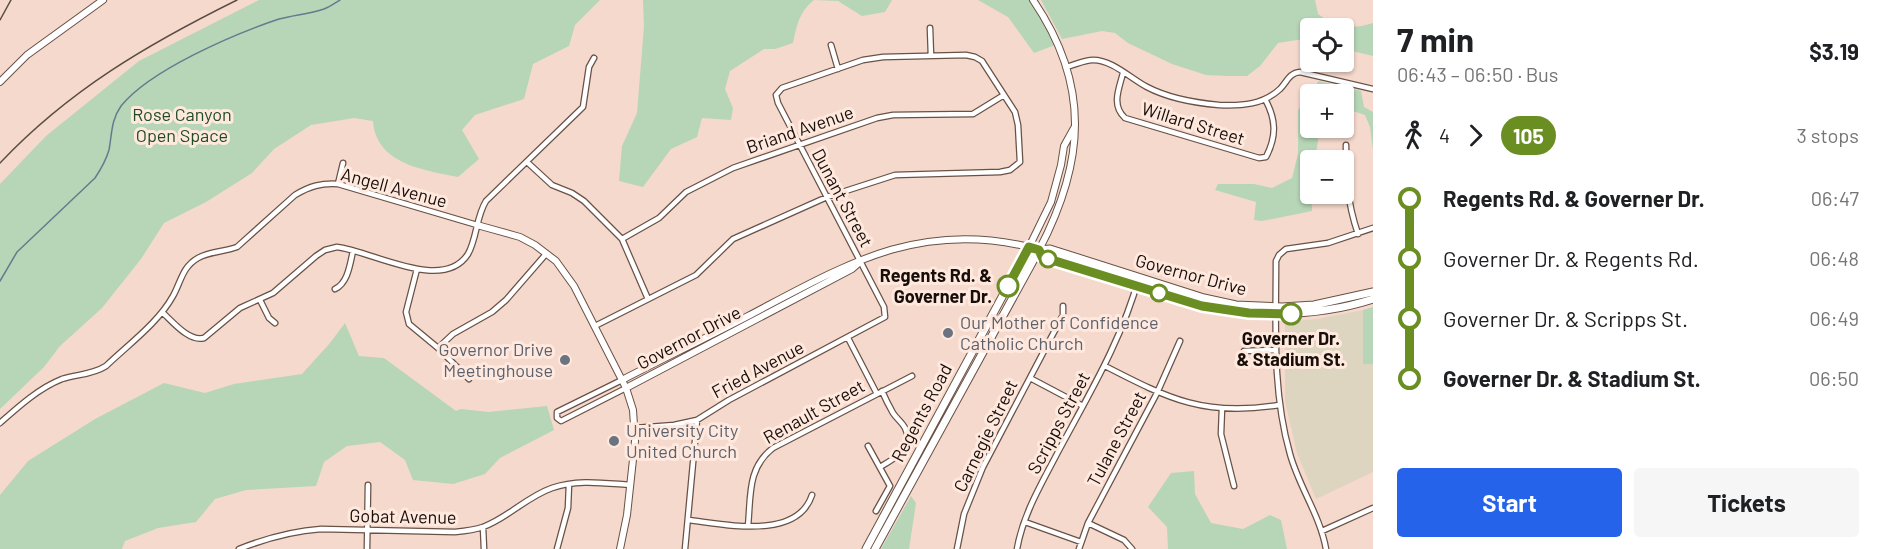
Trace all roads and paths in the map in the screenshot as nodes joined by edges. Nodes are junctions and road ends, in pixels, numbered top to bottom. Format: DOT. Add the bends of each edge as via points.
graph roads {
  1 [pos="103,0"];
  2 [pos="1033,0"];
  3 [pos="930,28"];
  4 [pos="831,45"];
  5 [pos="931,56"];
  6 [pos="594,58"];
  7 [pos="1066,67"];
  8 [pos="838,69"];
  9 [pos="1123,73"];
  10 [pos="0,82"];
  11 [pos="1373,89"];
  12 [pos="1004,95"];
  13 [pos="1265,99"];
  14 [pos="1074,128"];
  15 [pos="799,145"];
  16 [pos="1346,145"];
  17 [pos="528,162"];
  18 [pos="343,163"];
  19 [pos="338,184"];
  20 [pos="827,197"];
  21 [pos="477,225"];
  22 [pos="1373,228"];
  23 [pos="1358,234"];
  24 [pos="622,239"];
  25 [pos="1029,247"];
  26 [pos="1039,250"];
  27 [pos="353,251"];
  28 [pos="546,254"];
  29 [pos="860,261"];
  30 [pos="417,269"];
  31 [pos="1139,278"];
  32 [pos="1137,286"];
  33 [pos="335,289"];
  34 [pos="1373,292"];
  35 [pos="648,299"];
  36 [pos="1373,299"];
  37 [pos="260,300"];
  38 [pos="1063,306"];
  39 [pos="1276,311"];
  40 [pos="162,312"];
  41 [pos="886,313"];
  42 [pos="275,323"];
  43 [pos="595,327"];
  44 [pos="848,338"];
  45 [pos="1180,341"];
  46 [pos="438,348"];
  47 [pos="1276,350"];
  48 [pos="1244,351"];
  49 [pos="1105,366"];
  50 [pos="912,376"];
  51 [pos="1030,378"];
  52 [pos="469,379"];
  53 [pos="622,380"];
  54 [pos="626,388"];
  55 [pos="879,392"];
  56 [pos="1157,393"];
  57 [pos="1279,405"];
  58 [pos="1083,406"];
  59 [pos="1222,408"];
  60 [pos="697,420"];
  61 [pos="0,423"];
  62 [pos="635,428"];
  63 [pos="868,446"];
  64 [pos="880,467"];
  65 [pos="569,484"];
  66 [pos="368,485"];
  67 [pos="630,485"];
  68 [pos="1234,486"];
  69 [pos="812,495"];
  70 [pos="1373,508"];
  71 [pos="876,511"];
  72 [pos="688,520"];
  73 [pos="1024,522"];
  74 [pos="1088,523"];
  75 [pos="748,526"];
  76 [pos="483,527"];
  77 [pos="367,530"];
  78 [pos="1322,531"];
  79 [pos="1081,542"];
  80 [pos="239,549"];
  81 [pos="366,549"];
  82 [pos="484,549"];
  83 [pos="557,549"];
  84 [pos="620,549"];
  85 [pos="685,549"];
  86 [pos="866,549"];
  87 [pos="874,549"];
  88 [pos="957,549"];
  89 [pos="1017,549"];
  90 [pos="1078,549"];
  91 [pos="1132,549"];
  92 [pos="1326,549"];
  1 -- 10 [label="street" via="27,55"];
  2 -- 7 [label="street, Regents Road" via="1051,29"];
  3 -- 5 [label="street"];
  4 -- 8 [label="street"];
  5 -- 8 [label="street" via="883,57"];
  5 -- 12 [label="street" via="975,57 982,61"];
  6 -- 17 [label="street" via="589,67 584,107"];
  7 -- 9 [label="street" via="1094,60"];
  7 -- 14 [label="street, Regents Road"];
  8 -- 15 [label="street, Dunant Street" via="782,88 776,95"];
  9 -- 13 [label="street" via="1148,88 1198,102 1241,106"];
  9 -- 13 [label="street, Willard Street" via="1116,103 1125,118 1259,159 1266,157 1275,125"];
  11 -- 13 [label="street" via="1295,72"];
  12 -- 15 [label="street, Briand Avenue" via="973,114 877,118"];
  12 -- 20 [label="street" via="1018,125 1021,157 1017,166 1000,172 895,175"];
  14 -- 25 [label="street, Regents Road" via="1064,146 1051,202"];
  14 -- 26 [label="street, Regents Road" via="1075,145 1066,191"];
  15 -- 20 [label="street, Dunant Street"];
  15 -- 24 [label="street, Briand Avenue" via="699,184 659,218"];
  16 -- 23 [label="street" via="1346,182"];
  17 -- 21 [label="street" via="486,201"];
  17 -- 24 [label="street" via="552,185 584,201"];
  18 -- 19 [label="street"];
  19 -- 21 [label="street, Angell Avenue"];
  19 -- 40 [label="street, Angell Avenue" via="306,188 237,247 211,252 187,266"];
  20 -- 29 [label="street, Dunant Street"];
  20 -- 35 [label="street" via="733,239 696,274"];
  21 -- 28 [label="street" via="520,237"];
  21 -- 30 [label="street" via="469,252 457,265 430,272"];
  22 -- 23 [label="street"];
  23 -- 39 [label="street" via="1282,251 1276,261"];
  24 -- 35 [label="street"];
  25 -- 26 [label="main road, Governor Drive"];
  25 -- 29 [label="street, Governor Drive" via="974,238 938,240 892,249"];
  25 -- 86 [label="main road, Regents Road"];
  26 -- 31 [label="main road, Governor Drive" via="1050,249"];
  26 -- 32 [label="main road, Governor Drive" via="1042,257"];
  26 -- 87 [label="main road, Regents Road"];
  27 -- 30 [label="street"];
  27 -- 33 [label="street" via="345,280"];
  27 -- 37 [label="street" via="336,247 325,250"];
  28 -- 43 [label="street" via="566,273"];
  28 -- 46 [label="street" via="506,300"];
  29 -- 41 [label="street, Dunant Street"];
  29 -- 53 [label="street, Governor Drive" via="848,263"];
  29 -- 54 [label="street, Governor Drive" via="852,269"];
  30 -- 46 [label="street" via="406,319"];
  31 -- 32 [label="street, Scripps Street"];
  31 -- 39 [label="main road, Governor Drive" via="1222,302"];
  32 -- 39 [label="main road, Governor Drive" via="1202,306 1249,313"];
  32 -- 49 [label="street, Scripps Street"];
  34 -- 39 [label="main road, Governor Drive"];
  35 -- 43 [label="street"];
  36 -- 39 [label="main road, Governor Drive" via="1323,311"];
  37 -- 40 [label="street" via="240,308 197,340"];
  37 -- 42 [label="street"];
  38 -- 51 [label="street, Carnegie Street" via="1063,315"];
  39 -- 47 [label="street"];
  40 -- 61 [label="street, Angell Avenue" via="98,372 53,383"];
  41 -- 44 [label="street, Fried Avenue" via="882,321"];
  43 -- 53 [label="street"];
  44 -- 55 [label="street"];
  44 -- 60 [label="street, Fried Avenue"];
  45 -- 56 [label="street, Tulane Street"];
  46 -- 52 [label="street"];
  47 -- 48 [label="street"];
  47 -- 57 [label="street"];
  49 -- 56 [label="street"];
  49 -- 58 [label="street, Scripps Street"];
  50 -- 55 [label="street, Renault Street"];
  51 -- 58 [label="street"];
  51 -- 88 [label="street, Carnegie Street" via="972,492"];
  53 -- 54 [label="street"];
  53 -- 54 [label="street, Governor Drive" via="557,412 557,418 561,421"];
  54 -- 62 [label="street"];
  55 -- 64 [label="street" via="908,435 904,451"];
  55 -- 75 [label="street, Renault Street" via="763,456 753,475"];
  56 -- 59 [label="street"];
  56 -- 74 [label="street, Tulane Street"];
  57 -- 59 [label="street"];
  57 -- 78 [label="street" via="1290,455"];
  58 -- 73 [label="street, Scripps Street"];
  59 -- 68 [label="street" via="1221,434"];
  60 -- 62 [label="street, Fried Avenue"];
  60 -- 72 [label="street"];
  62 -- 67 [label="street"];
  63 -- 64 [label="street"];
  64 -- 71 [label="street" via="890,486"];
  65 -- 67 [label="street, Gobat Avenue"];
  65 -- 76 [label="street, Gobat Avenue" via="535,495"];
  65 -- 83 [label="street"];
  66 -- 77 [label="street"];
  67 -- 84 [label="street"];
  69 -- 75 [label="street" via="809,504 789,520"];
  70 -- 78 [label="street"];
  72 -- 75 [label="street"];
  72 -- 85 [label="street"];
  73 -- 79 [label="street"];
  73 -- 89 [label="street, Scripps Street"];
  74 -- 79 [label="street, Tulane Street"];
  74 -- 91 [label="street" via="1124,540"];
  76 -- 77 [label="street, Gobat Avenue" via="455,532"];
  76 -- 82 [label="street"];
  77 -- 80 [label="street, Gobat Avenue" via="300,531"];
  77 -- 81 [label="street"];
  78 -- 92 [label="street"];
  79 -- 90 [label="street, Tulane Street"];
}
